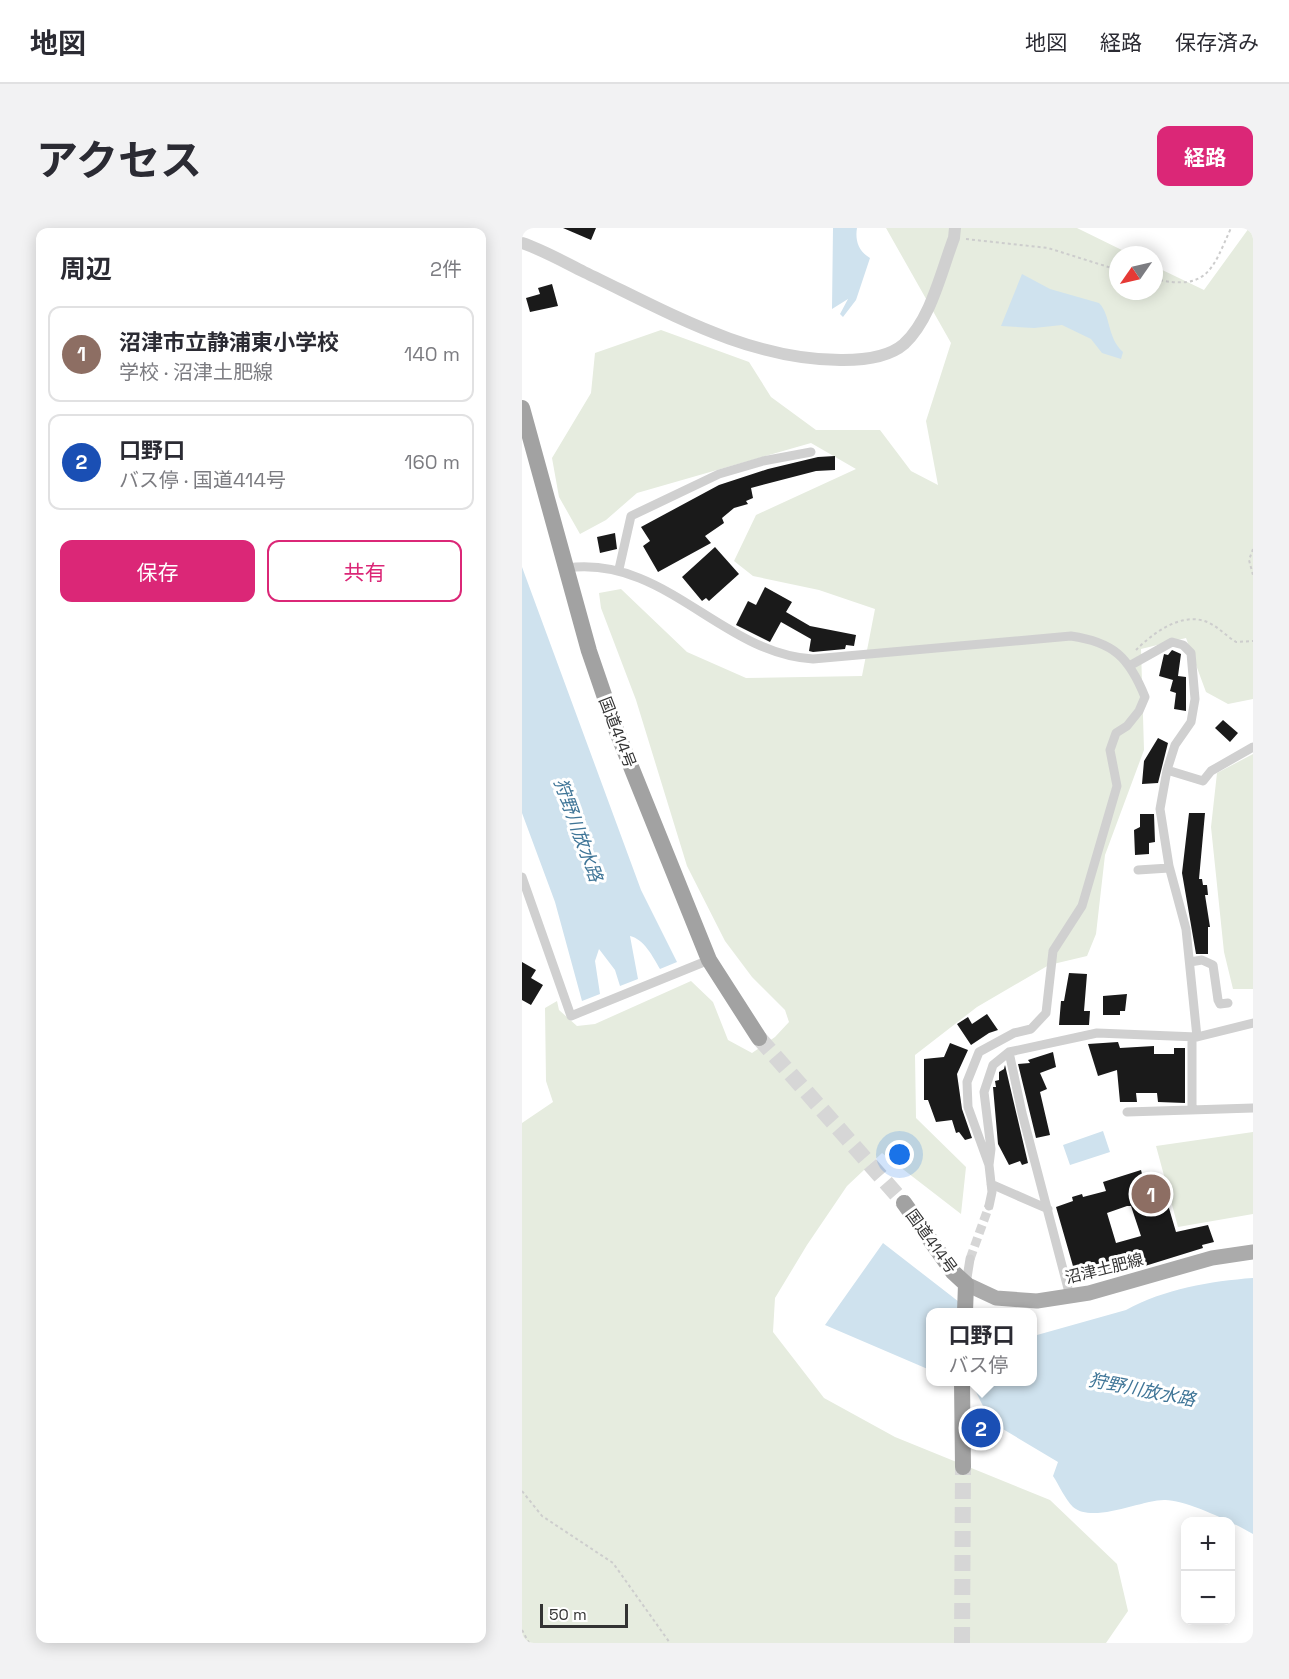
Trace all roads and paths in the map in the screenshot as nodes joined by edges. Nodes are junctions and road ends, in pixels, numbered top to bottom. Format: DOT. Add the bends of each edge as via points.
graph roads {
  1 [pos="1231,228"];
  2 [pos="954,233"];
  3 [pos="522,243"];
  4 [pos="1109,267"];
  5 [pos="1163,280"];
  6 [pos="522,408"];
  7 [pos="811,452"];
  8 [pos="1253,549"];
  9 [pos="567,568"];
  10 [pos="618,569"];
  11 [pos="1253,576"];
  12 [pos="1131,665"];
  13 [pos="1253,747"];
  14 [pos="1167,770"];
  15 [pos="1169,868"];
  16 [pos="1138,870"];
  17 [pos="522,877"];
  18 [pos="709,960"];
  19 [pos="1190,962"];
  20 [pos="1228,1003"];
  21 [pos="1253,1023"];
  22 [pos="1194,1037"];
  23 [pos="759,1038"];
  24 [pos="1009,1052"];
  25 [pos="1253,1108"];
  26 [pos="1192,1110"];
  27 [pos="1127,1112"];
  28 [pos="989,1165"];
  29 [pos="991,1184"];
  30 [pos="904,1203"];
  31 [pos="989,1206"];
  32 [pos="1048,1209"];
  33 [pos="1253,1252"];
  34 [pos="970,1259"];
  35 [pos="1070,1296"];
  36 [pos="965,1299"];
  37 [pos="962,1386"];
  38 [pos="963,1467"];
  39 [pos="522,1491"];
  40 [pos="522,1630"];
  41 [pos="529,1643"];
  42 [pos="670,1643"];
  1 -- 5 [label="path" via="1206,276 1186,282"];
  2 -- 3 [label="street" via="923,318 902,345 870,358 826,360 771,351 716,335"];
  2 -- 4 [label="path" via="1048,248"];
  6 -- 9 [label="highway, 国道414号"];
  7 -- 10 [label="street" via="719,474 631,516"];
  8 -- 11 [label="path" via="1249,560"];
  9 -- 10 [label="street"];
  9 -- 18 [label="highway, 国道414号" via="603,694"];
  10 -- 12 [label="street" via="665,589 762,648 790,658 1071,636 1100,643"];
  12 -- 14 [label="street" via="1172,642 1191,653 1195,699 1191,722 1175,744"];
  12 -- 28 [label="street" via="1145,697 1127,726 1116,733 1110,750 1117,786 1082,906 1053,951 1047,1013 1031,1029 1014,1033 979,1052 967,1082 969,1107"];
  13 -- 14 [label="street" via="1221,764 1203,781"];
  14 -- 15 [label="street" via="1160,809"];
  15 -- 16 [label="street"];
  15 -- 19 [label="street" via="1186,929"];
  17 -- 18 [label="street" via="571,1016"];
  18 -- 23 [label="highway, 国道414号"];
  19 -- 20 [label="street" via="1202,960 1213,965 1218,1000 1220,1004"];
  19 -- 22 [label="street"];
  21 -- 22 [label="street"];
  22 -- 24 [label="street" via="1097,1033"];
  22 -- 26 [label="street"];
  24 -- 28 [label="street" via="993,1065 984,1092 991,1149"];
  24 -- 32 [label="street"];
  25 -- 26 [label="street"];
  26 -- 27 [label="street"];
  28 -- 29 [label="street"];
  29 -- 31 [label="street"];
  29 -- 32 [label="street"];
  30 -- 36 [label="highway, 国道414号" via="953,1272"];
  32 -- 35 [label="street"];
  33 -- 35 [label="main road, 沼津土肥線" via="1212,1258"];
  34 -- 36 [label="street"];
  35 -- 36 [label="main road, 沼津土肥線" via="1037,1301"];
  37 -- 38 [label="highway"];
  39 -- 42 [label="path" via="542,1516 613,1563"];
  40 -- 41 [label="path"];
}
